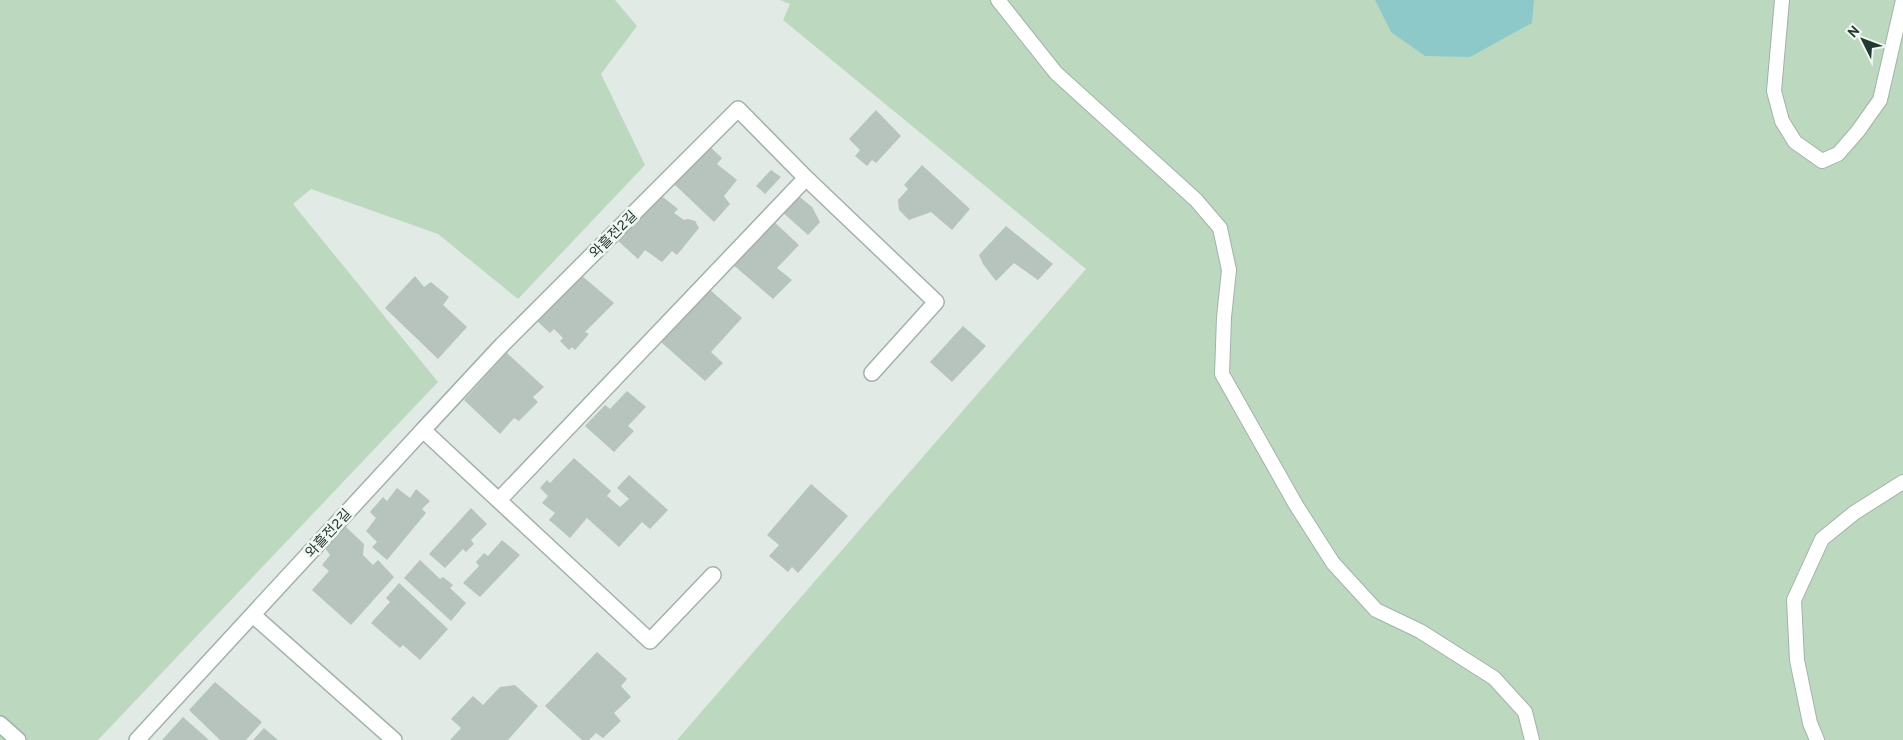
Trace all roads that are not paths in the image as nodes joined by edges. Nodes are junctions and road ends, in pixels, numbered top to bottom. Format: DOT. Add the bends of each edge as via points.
graph roads {
  1 [pos="998,0"];
  2 [pos="1782,0"];
  3 [pos="1903,0"];
  4 [pos="806,178"];
  5 [pos="872,373"];
  6 [pos="423,430"];
  7 [pos="1903,482"];
  8 [pos="499,500"];
  9 [pos="713,574"];
  10 [pos="253,615"];
  11 [pos="0,724"];
  12 [pos="18,740"];
  13 [pos="137,740"];
  14 [pos="394,740"];
  15 [pos="1532,740"];
  16 [pos="1816,740"];
  1 -- 15 [label="lane" via="1056,73 1196,200 1220,228 1229,270 1222,374 1332,563 1376,610 1420,631 1494,678 1525,712"];
  2 -- 3 [label="lane" via="1774,91 1782,121 1795,142 1822,161 1838,154 1880,100"];
  4 -- 5 [label="street, 와흘전2길" via="936,302"];
  4 -- 6 [label="street, 와흘전2길" via="738,109 502,345"];
  4 -- 8 [label="street"];
  6 -- 8 [label="street"];
  6 -- 10 [label="street, 와흘전2길"];
  7 -- 16 [label="lane" via="1822,539 1794,600 1797,660"];
  8 -- 9 [label="street" via="650,641"];
  10 -- 13 [label="street, 와흘전2길"];
  10 -- 14 [label="street"];
  11 -- 12 [label="street"];
}
